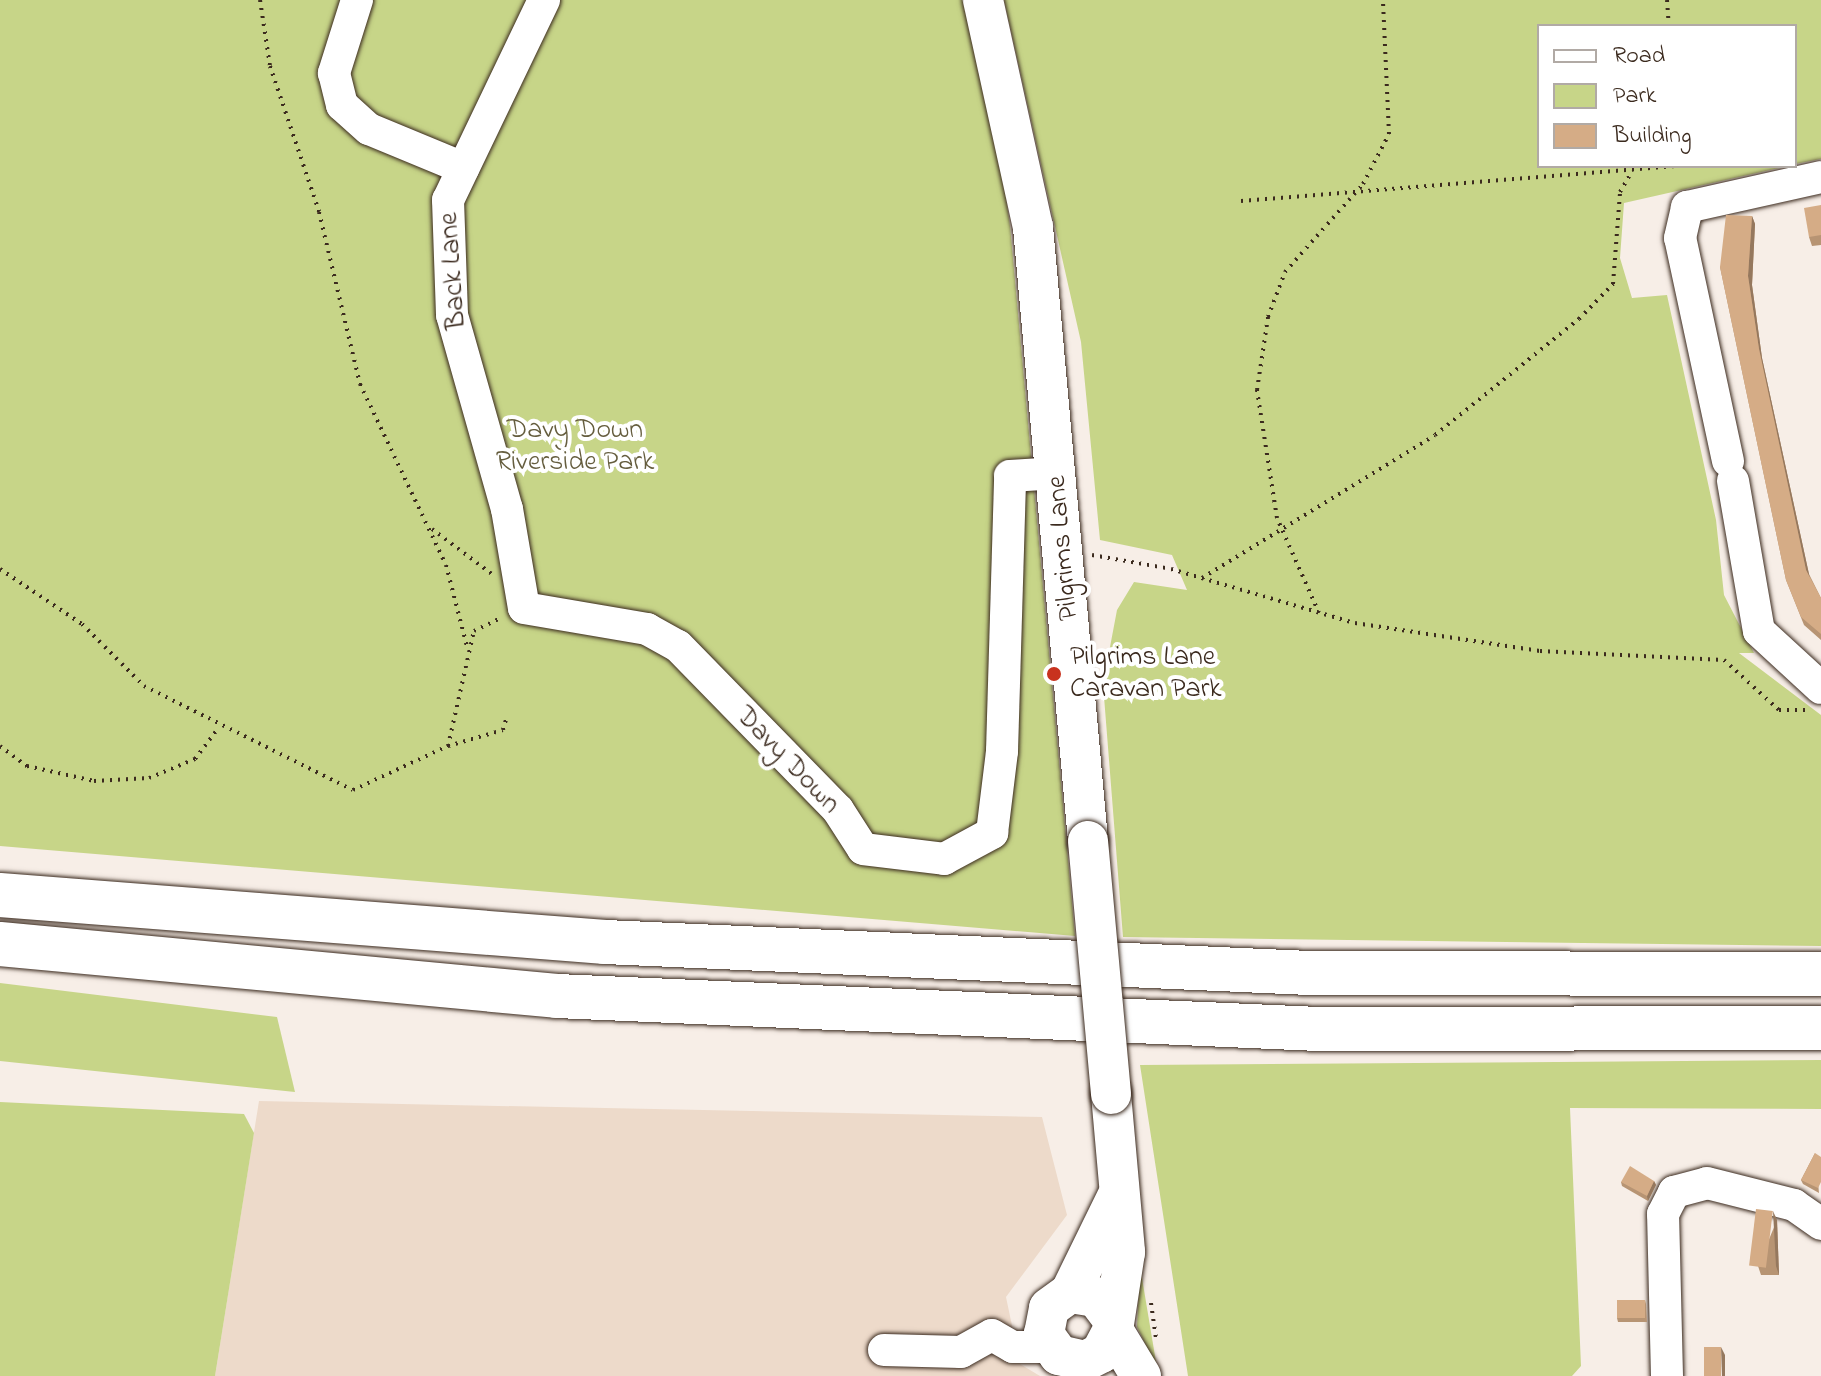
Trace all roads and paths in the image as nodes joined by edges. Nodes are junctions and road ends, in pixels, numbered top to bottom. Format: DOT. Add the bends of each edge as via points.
graph roads {
  1 [pos="260,0"];
  2 [pos="357,0"];
  3 [pos="544,0"];
  4 [pos="983,0"];
  5 [pos="1383,0"];
  6 [pos="1667,0"];
  7 [pos="1669,24"];
  8 [pos="463,168"];
  9 [pos="1660,168"];
  10 [pos="1632,171"];
  11 [pos="1821,177"];
  12 [pos="1241,201"];
  13 [pos="1058,473"];
  14 [pos="430,527"];
  15 [pos="1281,532"];
  16 [pos="1083,553"];
  17 [pos="0,569"];
  18 [pos="1202,578"];
  19 [pos="520,593"];
  20 [pos="1319,613"];
  21 [pos="467,650"];
  22 [pos="1816,696"];
  23 [pos="507,716"];
  24 [pos="218,728"];
  25 [pos="0,746"];
  26 [pos="448,746"];
  27 [pos="0,895"];
  28 [pos="0,944"];
  29 [pos="1821,974"];
  30 [pos="1821,1028"];
  31 [pos="1117,1197"];
  32 [pos="1821,1224"];
  33 [pos="1070,1293"];
  34 [pos="1113,1324"];
  35 [pos="884,1350"];
  36 [pos="1078,1361"];
  37 [pos="1141,1376"];
  38 [pos="1667,1376"];
  1 -- 14 [label="path" via="270,66 319,212 360,384"];
  2 -- 8 [label="street" via="334,73 342,105 369,129"];
  3 -- 8 [label="street, Back Lane"];
  4 -- 13 [label="main road, Pilgrims Lane" via="1033,227"];
  5 -- 15 [label="path" via="1389,134 1363,184 1285,272 1268,317 1257,390 1263,463"];
  6 -- 7 [label="path"];
  8 -- 19 [label="street, Back Lane" via="448,200 452,315 507,509"];
  9 -- 10 [label="path"];
  10 -- 12 [label="path"];
  10 -- 15 [label="path" via="1620,192 1613,284 1435,435"];
  11 -- 22 [label="street" via="1687,207 1680,238 1759,631"];
  13 -- 19 [label="street, Davy Down" via="1010,476 1002,751 992,833 944,859 863,849 838,810 678,646 647,629"];
  13 -- 31 [label="main road, Pilgrims Lane, bridge"];
  14 -- 19 [label="path"];
  14 -- 21 [label="path" via="463,616"];
  15 -- 18 [label="path"];
  15 -- 20 [label="path"];
  16 -- 18 [label="path"];
  17 -- 24 [label="path" via="82,624 144,686"];
  18 -- 20 [label="path"];
  19 -- 21 [label="path" via="474,631"];
  20 -- 22 [label="path" via="1540,651 1701,656 1724,660 1779,710 1805,713"];
  21 -- 26 [label="path"];
  23 -- 26 [label="path" via="503,730"];
  24 -- 25 [label="path" via="195,759 149,778 94,781 27,766"];
  24 -- 26 [label="path" via="353,790"];
  27 -- 29 [label="highway" via="605,942 1148,966"];
  28 -- 30 [label="highway" via="557,996 1320,1029"];
  31 -- 33 [label="main road, Pilgrims Lane"];
  31 -- 34 [label="main road, Pilgrims Lane" via="1125,1252"];
  32 -- 38 [label="street" via="1794,1205 1707,1183 1674,1192 1663,1214"];
  33 -- 34 [label="main road" via="1096,1297"];
  33 -- 36 [label="main road, Pilgrims Lane" via="1049,1308 1044,1334"];
  34 -- 36 [label="main road, Pilgrims Lane" via="1101,1353"];
  34 -- 37 [label="main road"];
  35 -- 36 [label="street" via="961,1352 992,1335 1013,1347"];
}
